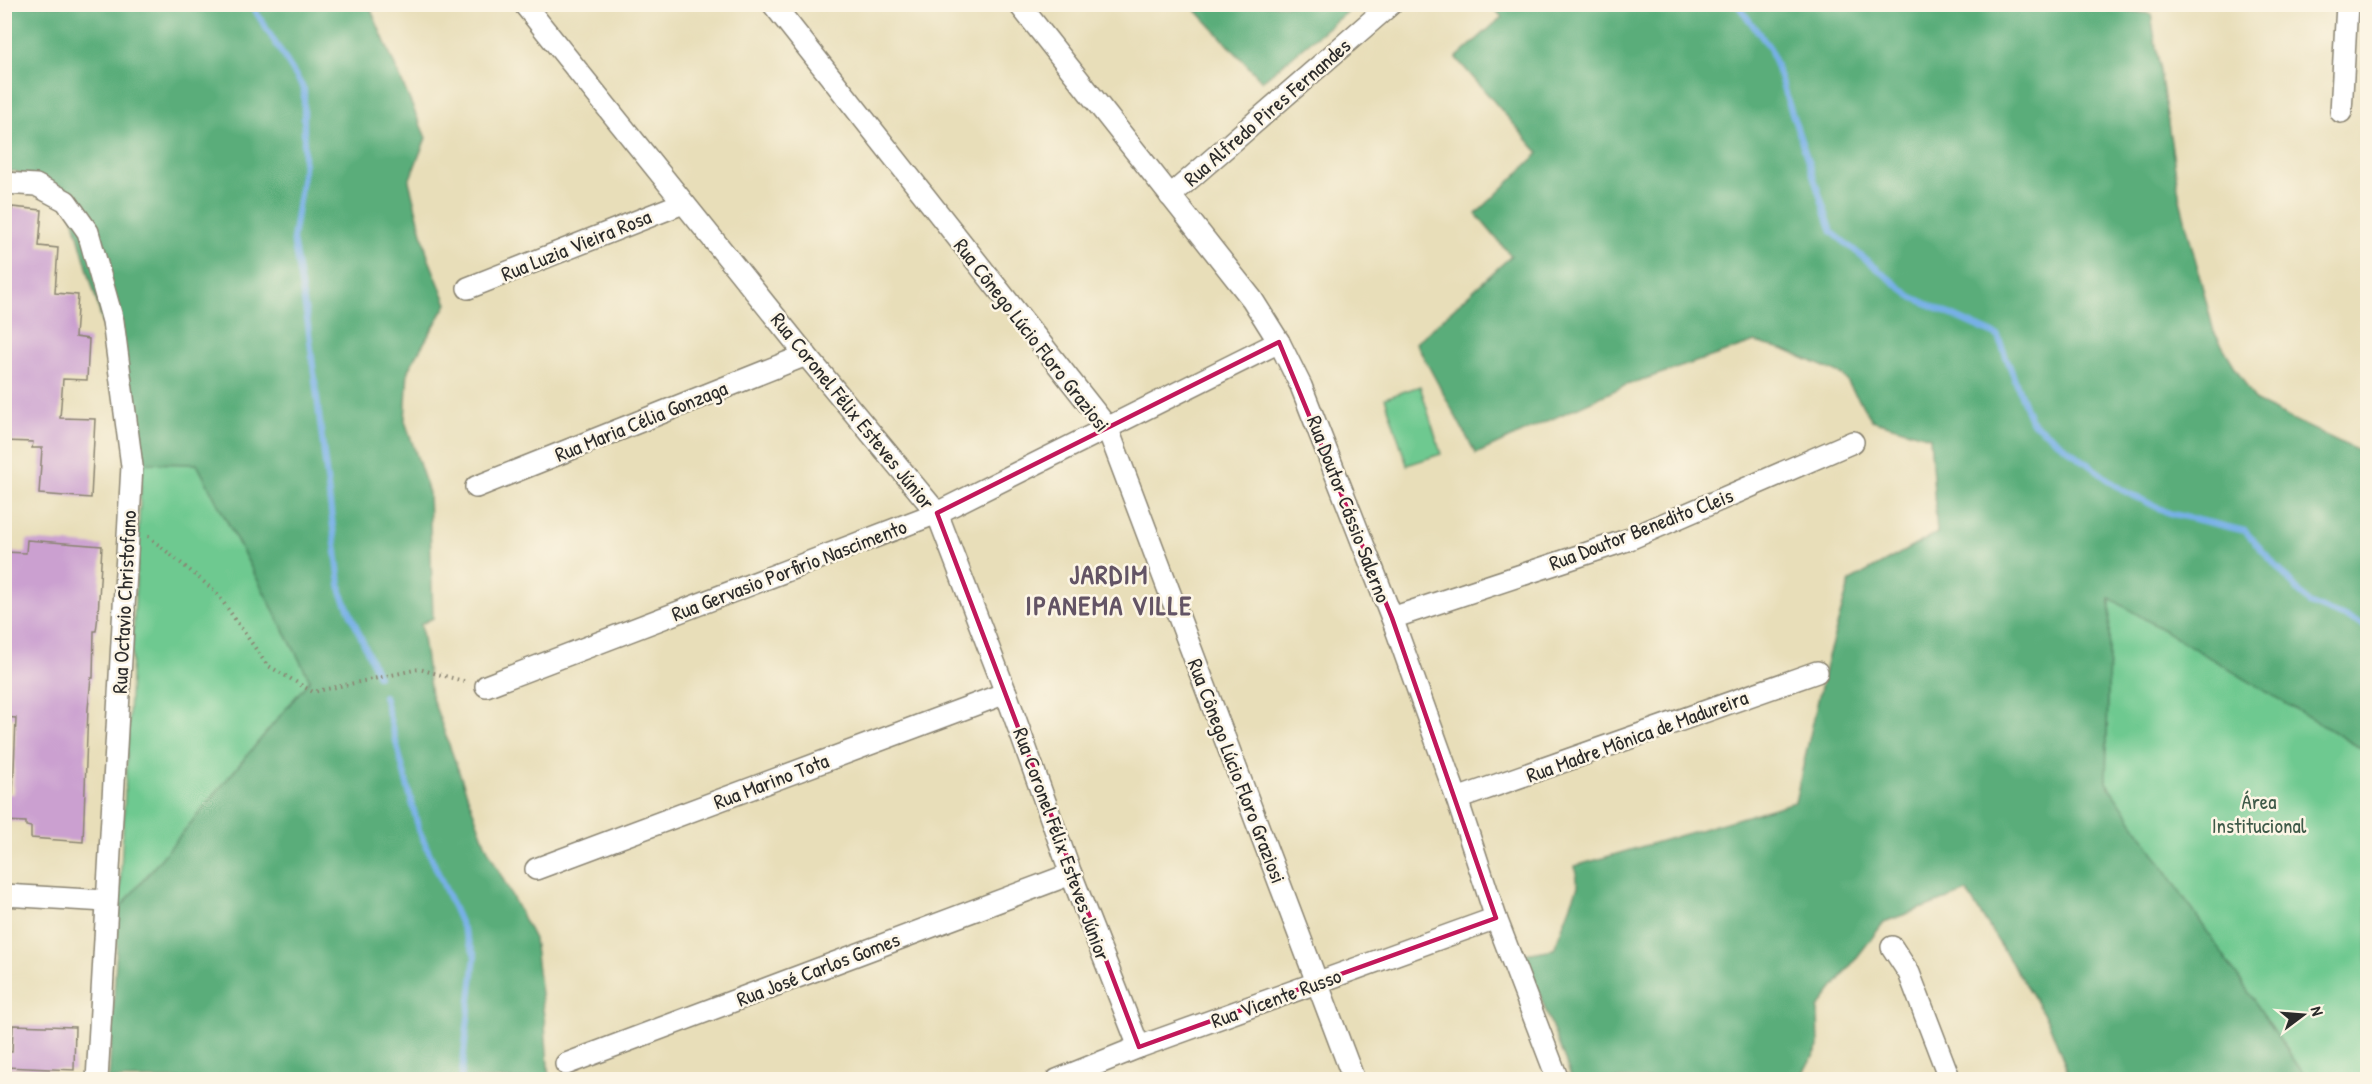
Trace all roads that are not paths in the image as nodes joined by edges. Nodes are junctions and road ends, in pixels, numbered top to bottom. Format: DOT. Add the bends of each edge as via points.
graph roads {
  1 [pos="524,4"];
  2 [pos="773,4"];
  3 [pos="1019,4"];
  4 [pos="1391,4"];
  5 [pos="2347,4"];
  6 [pos="2341,112"];
  7 [pos="4,183"];
  8 [pos="1170,196"];
  9 [pos="683,203"];
  10 [pos="468,288"];
  11 [pos="1279,342"];
  12 [pos="806,355"];
  13 [pos="1107,428"];
  14 [pos="1853,442"];
  15 [pos="476,487"];
  16 [pos="937,513"];
  17 [pos="1392,618"];
  18 [pos="1817,672"];
  19 [pos="486,686"];
  20 [pos="1006,693"];
  21 [pos="1457,799"];
  22 [pos="536,869"];
  23 [pos="1071,874"];
  24 [pos="4,895"];
  25 [pos="106,901"];
  26 [pos="1496,918"];
  27 [pos="1892,947"];
  28 [pos="1317,983"];
  29 [pos="1139,1047"];
  30 [pos="566,1064"];
  31 [pos="97,1080"];
  32 [pos="1057,1080"];
  33 [pos="1354,1080"];
  34 [pos="1558,1080"];
  35 [pos="1950,1080"];
  1 -- 9 [label="street, Rua Coronel Félix Esteves Júnior"];
  2 -- 13 [label="street, Rua Cônego Lúcio Floro Graziosi"];
  3 -- 8 [label="street, Rua Doutor Cássio Salerno"];
  4 -- 8 [label="street, Rua Alfredo Pires Fernandes"];
  5 -- 6 [label="street"];
  7 -- 25 [label="street, Rua Octavio Christofano" via="36,185 66,201 88,232 113,321 132,466"];
  8 -- 11 [label="street, Rua Doutor Cássio Salerno" via="1252,300"];
  9 -- 10 [label="street, Rua Luzia Vieira Rosa"];
  9 -- 12 [label="street, Rua Coronel Félix Esteves Júnior"];
  11 -- 13 [label="street, Rua Gervasio Porfirio Nascimento"];
  11 -- 17 [label="street, Rua Doutor Cássio Salerno" via="1301,386"];
  12 -- 15 [label="street, Rua Maria Célia Gonzaga"];
  12 -- 16 [label="street, Rua Coronel Félix Esteves Júnior"];
  13 -- 16 [label="street, Rua Gervasio Porfirio Nascimento"];
  13 -- 28 [label="street, Rua Cônego Lúcio Floro Graziosi"];
  14 -- 17 [label="street, Rua Doutor Benedito Cleis" via="1628,540"];
  16 -- 19 [label="street, Rua Gervasio Porfirio Nascimento"];
  16 -- 20 [label="street, Rua Coronel Félix Esteves Júnior"];
  17 -- 21 [label="street, Rua Doutor Cássio Salerno"];
  18 -- 21 [label="street, Rua Madre Mônica de Madureira"];
  20 -- 22 [label="street, Rua Marino Tota"];
  20 -- 23 [label="street, Rua Coronel Félix Esteves Júnior"];
  21 -- 26 [label="street, Rua Doutor Cássio Salerno"];
  23 -- 29 [label="street, Rua Coronel Félix Esteves Júnior"];
  23 -- 30 [label="street, Rua José Carlos Gomes"];
  24 -- 25 [label="street"];
  25 -- 31 [label="street, Rua Octavio Christofano"];
  26 -- 28 [label="street, Rua Vicente Russo"];
  26 -- 34 [label="street, Rua Doutor Cássio Salerno"];
  27 -- 35 [label="street" via="1909,973"];
  28 -- 29 [label="street, Rua Vicente Russo"];
  28 -- 33 [label="street, Rua Cônego Lúcio Floro Graziosi"];
  29 -- 32 [label="street, Rua Vicente Russo"];
}
